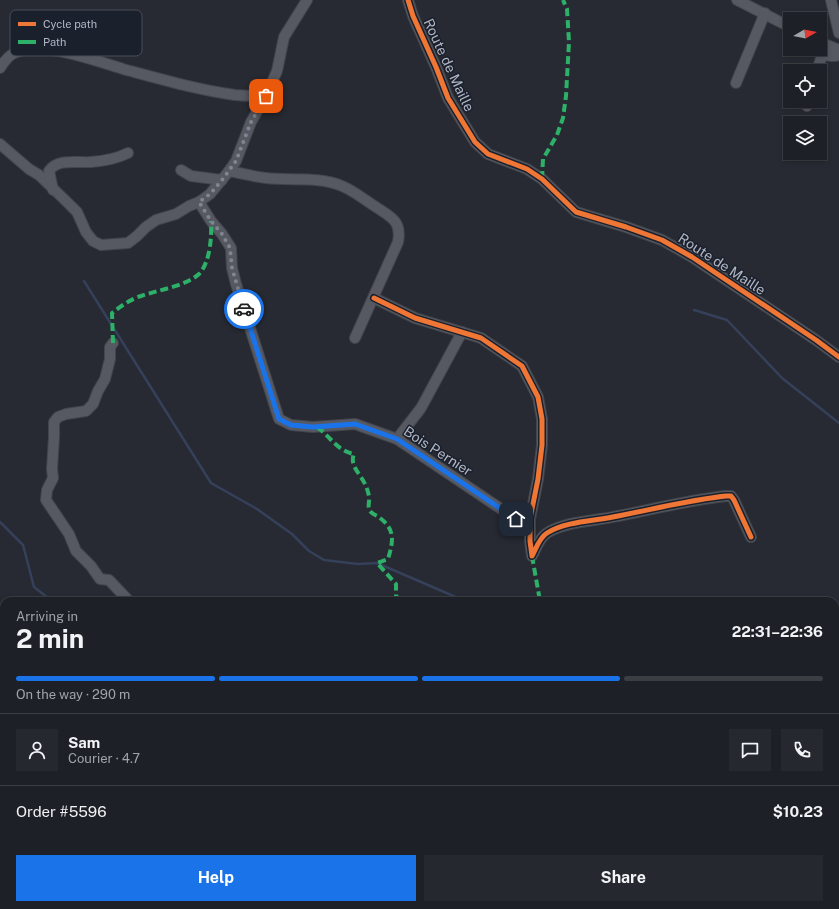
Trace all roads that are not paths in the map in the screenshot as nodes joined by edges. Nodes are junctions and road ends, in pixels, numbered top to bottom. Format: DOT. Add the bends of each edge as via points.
graph roads {
  1 [pos="307,0"];
  2 [pos="408,0"];
  3 [pos="737,0"];
  4 [pos="831,0"];
  5 [pos="765,13"];
  6 [pos="783,23"];
  7 [pos="839,33"];
  8 [pos="827,45"];
  9 [pos="839,50"];
  10 [pos="10,55"];
  11 [pos="827,55"];
  12 [pos="839,55"];
  13 [pos="79,56"];
  14 [pos="0,68"];
  15 [pos="736,83"];
  16 [pos="266,96"];
  17 [pos="0,144"];
  18 [pos="128,153"];
  19 [pos="181,170"];
  20 [pos="229,171"];
  21 [pos="222,180"];
  22 [pos="53,190"];
  23 [pos="199,202"];
  24 [pos="374,298"];
  25 [pos="462,332"];
  26 [pos="355,338"];
  27 [pos="113,343"];
  28 [pos="839,357"];
  29 [pos="397,439"];
  30 [pos="516,519"];
  31 [pos="530,519"];
  32 [pos="544,536"];
  33 [pos="751,537"];
  34 [pos="125,597"];
  1 -- 16 [label="street" via="284,37 277,71"];
  2 -- 28 [label="street, Route de Maille" via="412,16 448,98 475,142 488,154 527,169 542,179 576,212 662,240 692,257"];
  3 -- 5 [label="street"];
  4 -- 7 [label="street"];
  5 -- 6 [label="street"];
  5 -- 15 [label="street"];
  8 -- 9 [label="street"];
  10 -- 14 [label="street"];
  11 -- 12 [label="street"];
  13 -- 16 [label="street" via="197,87 236,95"];
  16 -- 20 [label="street"];
  17 -- 22 [label="street" via="29,170 39,175"];
  18 -- 22 [label="street" via="111,160 67,162 52,167 49,171"];
  19 -- 21 [label="street" via="191,176"];
  20 -- 21 [label="street"];
  20 -- 24 [label="street" via="266,178 316,180 341,185 396,221 400,234 398,242"];
  21 -- 23 [label="street"];
  22 -- 23 [label="street" via="77,212 86,232 100,245 128,243 156,220 176,214"];
  23 -- 29 [label="street, Bois Pernier" via="230,248 236,284 279,419 291,425 313,427 355,424"];
  24 -- 25 [label="street" via="415,318"];
  24 -- 26 [label="street"];
  25 -- 29 [label="street" via="421,408"];
  25 -- 31 [label="street" via="481,338 522,366 538,397 542,419 542,445"];
  27 -- 34 [label="street" via="110,347 105,379 93,404 86,411 66,414 54,422 53,478 47,490 46,500 69,534 76,551 100,579 109,580"];
  29 -- 30 [label="street, Bois Pernier"];
  31 -- 32 [label="street"];
  31 -- 32 [label="street" via="532,556"];
  32 -- 33 [label="street" via="556,529 577,523 731,496"];
}
